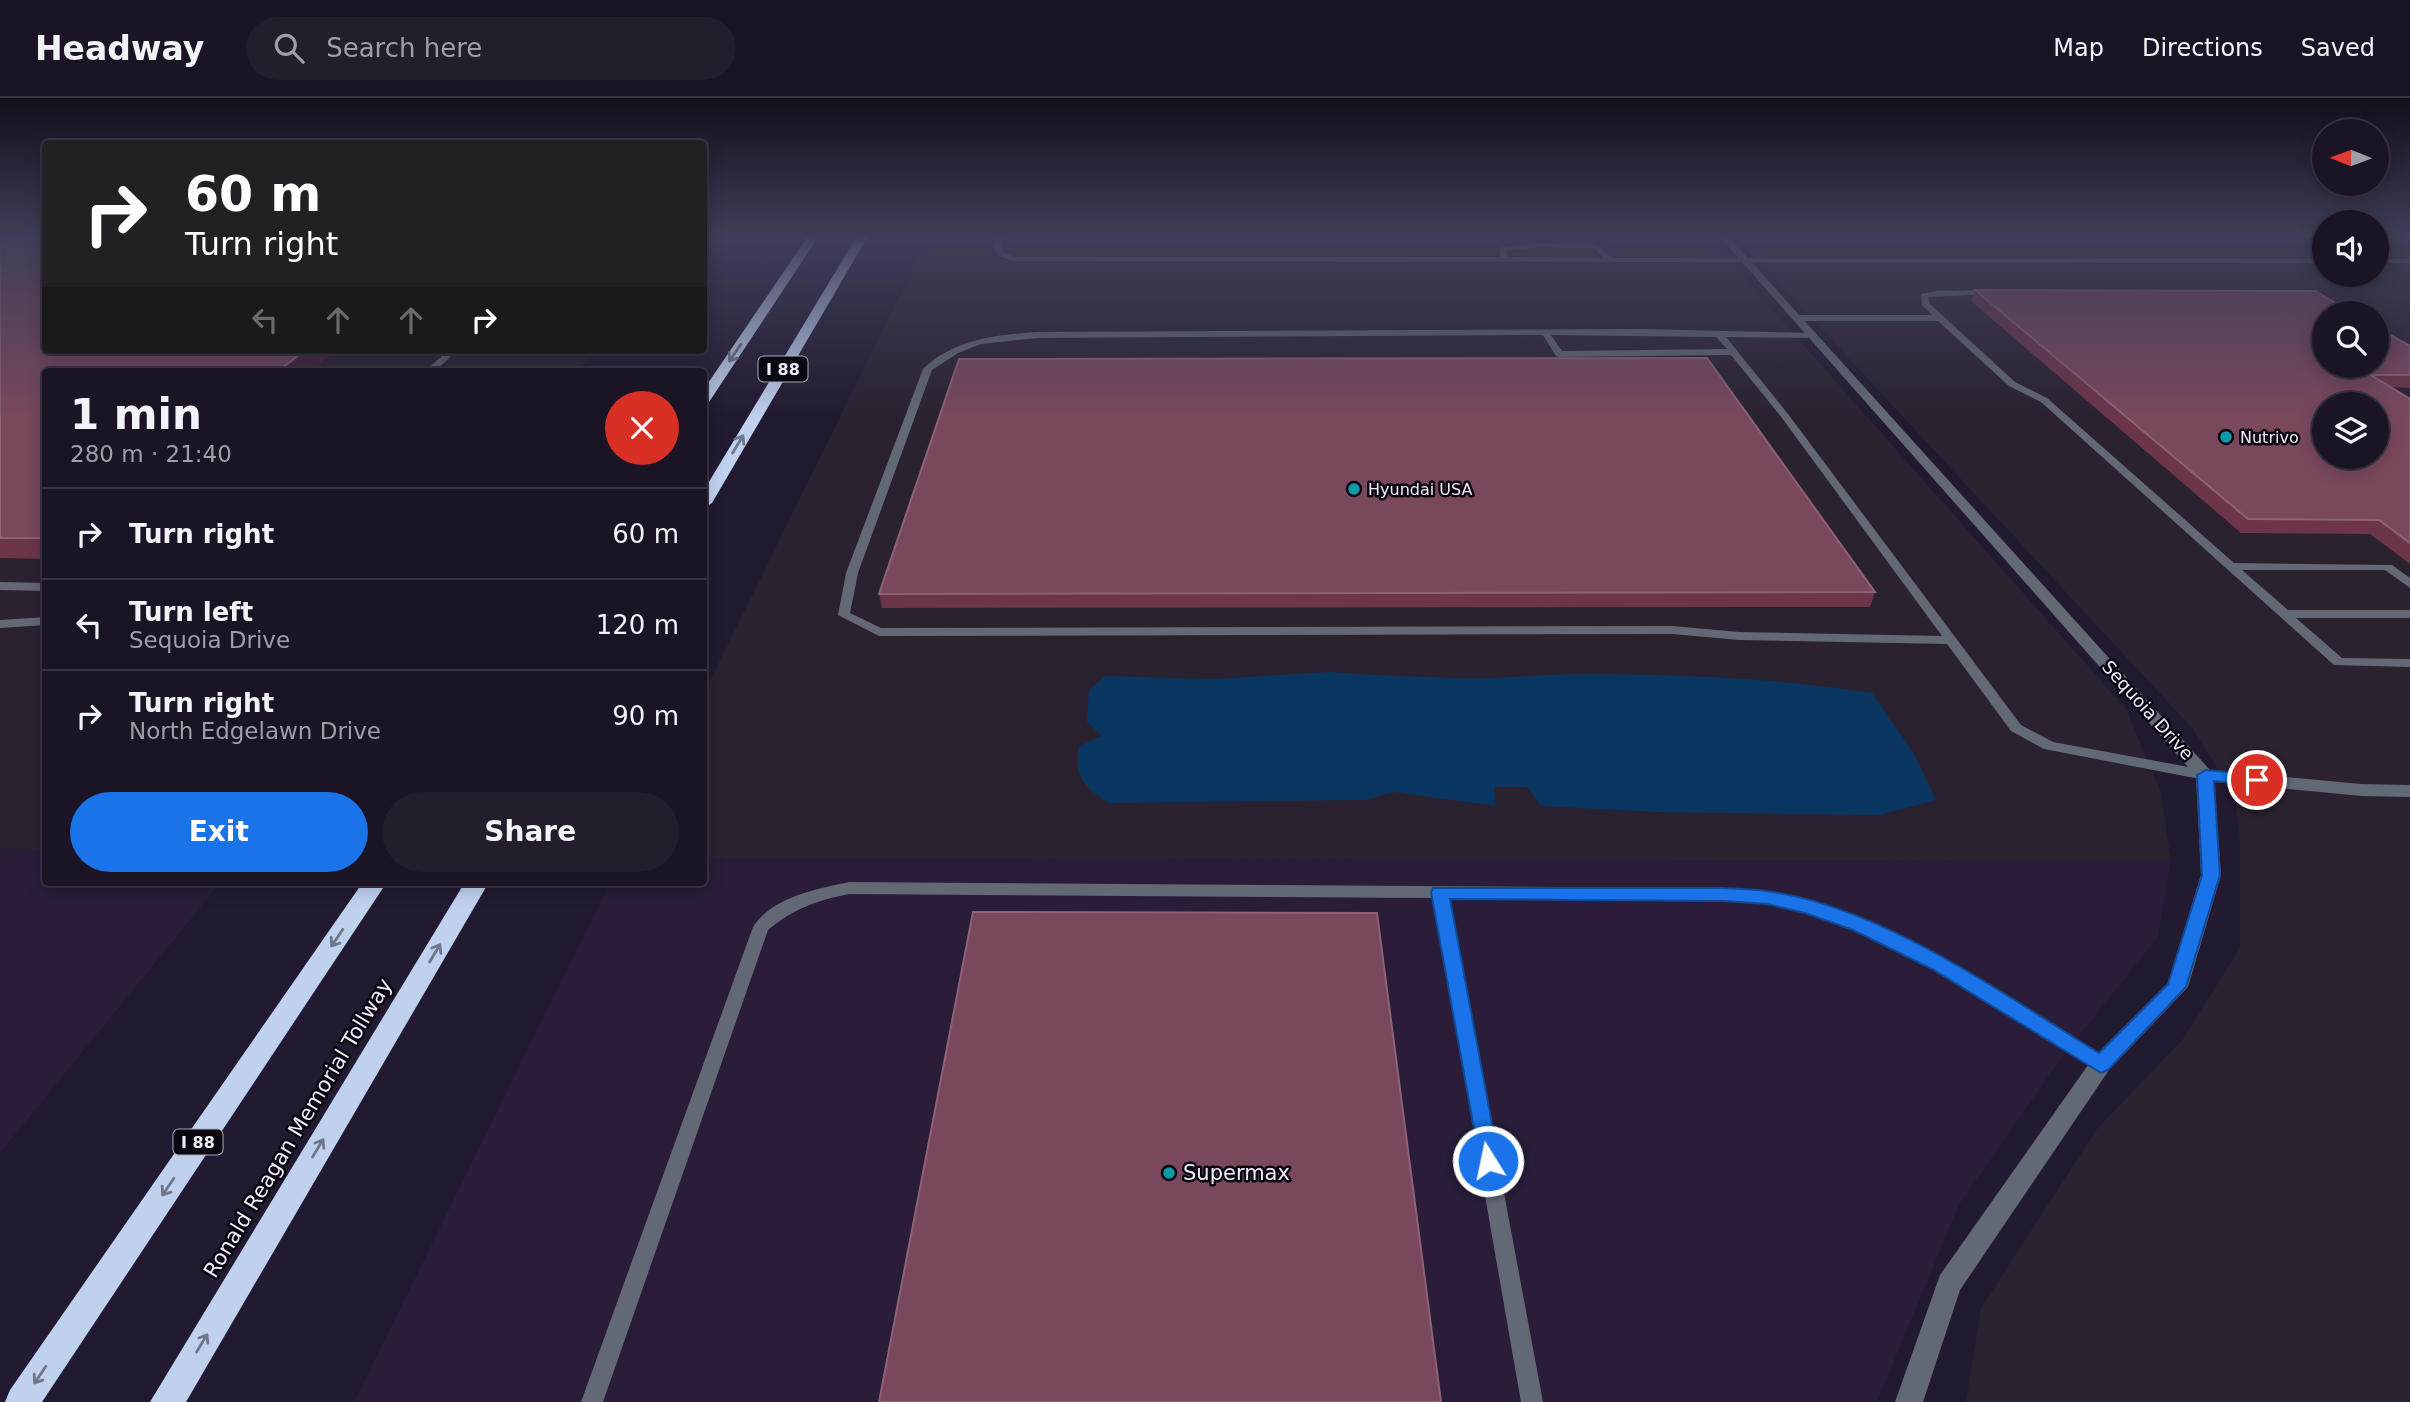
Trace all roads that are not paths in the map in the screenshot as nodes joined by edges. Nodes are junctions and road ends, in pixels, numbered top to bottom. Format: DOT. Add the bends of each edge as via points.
graph roads {
  1 [pos="773,297"];
  2 [pos="827,297"];
  3 [pos="1778,297"];
  4 [pos="1924,297"];
  5 [pos="1797,318"];
  6 [pos="1940,318"];
  7 [pos="1545,332"];
  8 [pos="1719,334"];
  9 [pos="1811,335"];
  10 [pos="1733,352"];
  11 [pos="449,354"];
  12 [pos="433,368"];
  13 [pos="707,395"];
  14 [pos="707,498"];
  15 [pos="2231,566"];
  16 [pos="2410,584"];
  17 [pos="0,586"];
  18 [pos="42,587"];
  19 [pos="2285,614"];
  20 [pos="2410,614"];
  21 [pos="42,621"];
  22 [pos="0,624"];
  23 [pos="1950,640"];
  24 [pos="2410,663"];
  25 [pos="2206,775"];
  26 [pos="2410,791"];
  27 [pos="372,886"];
  28 [pos="475,886"];
  29 [pos="1440,892"];
  30 [pos="2101,1065"];
  31 [pos="22,1402"];
  32 [pos="167,1402"];
  33 [pos="592,1402"];
  34 [pos="1532,1402"];
  35 [pos="1909,1402"];
  1 -- 13 [label="highway, I 88, one-way"];
  14 -- 2 [label="highway, I 88, one-way"];
  3 -- 5 [label="street, Sequoia Drive"];
  4 -- 6 [label="lane"];
  5 -- 6 [label="lane"];
  5 -- 9 [label="street, Sequoia Drive"];
  6 -- 15 [label="lane" via="2012,384 2044,400"];
  7 -- 8 [label="lane"];
  7 -- 10 [label="lane" via="1559,354"];
  7 -- 23 [label="lane" via="1037,335 991,338 952,350 929,369 852,573 845,615 879,632 1672,630 1739,636"];
  8 -- 9 [label="lane"];
  8 -- 10 [label="lane"];
  9 -- 25 [label="street, Sequoia Drive"];
  10 -- 23 [label="lane"];
  11 -- 12 [label="lane"];
  15 -- 16 [label="lane" via="2388,567"];
  15 -- 19 [label="lane"];
  17 -- 18 [label="lane"];
  19 -- 20 [label="lane"];
  19 -- 24 [label="lane" via="2339,662"];
  21 -- 22 [label="lane"];
  23 -- 25 [label="lane" via="2016,728 2049,746"];
  25 -- 26 [label="street"];
  25 -- 30 [label="street, Sequoia Drive" via="2211,875 2177,987"];
  27 -- 31 [label="highway, I 88, one-way"];
  32 -- 28 [label="highway, Ronald Reagan Memorial Tollway, one-way"];
  29 -- 30 [label="lane" via="1723,894 1767,897 1809,907 1859,925 1939,964"];
  29 -- 33 [label="lane" via="849,888 813,895 781,909 761,927"];
  29 -- 34 [label="lane"];
  30 -- 35 [label="street, Sequoia Drive" via="1950,1283"];
}
